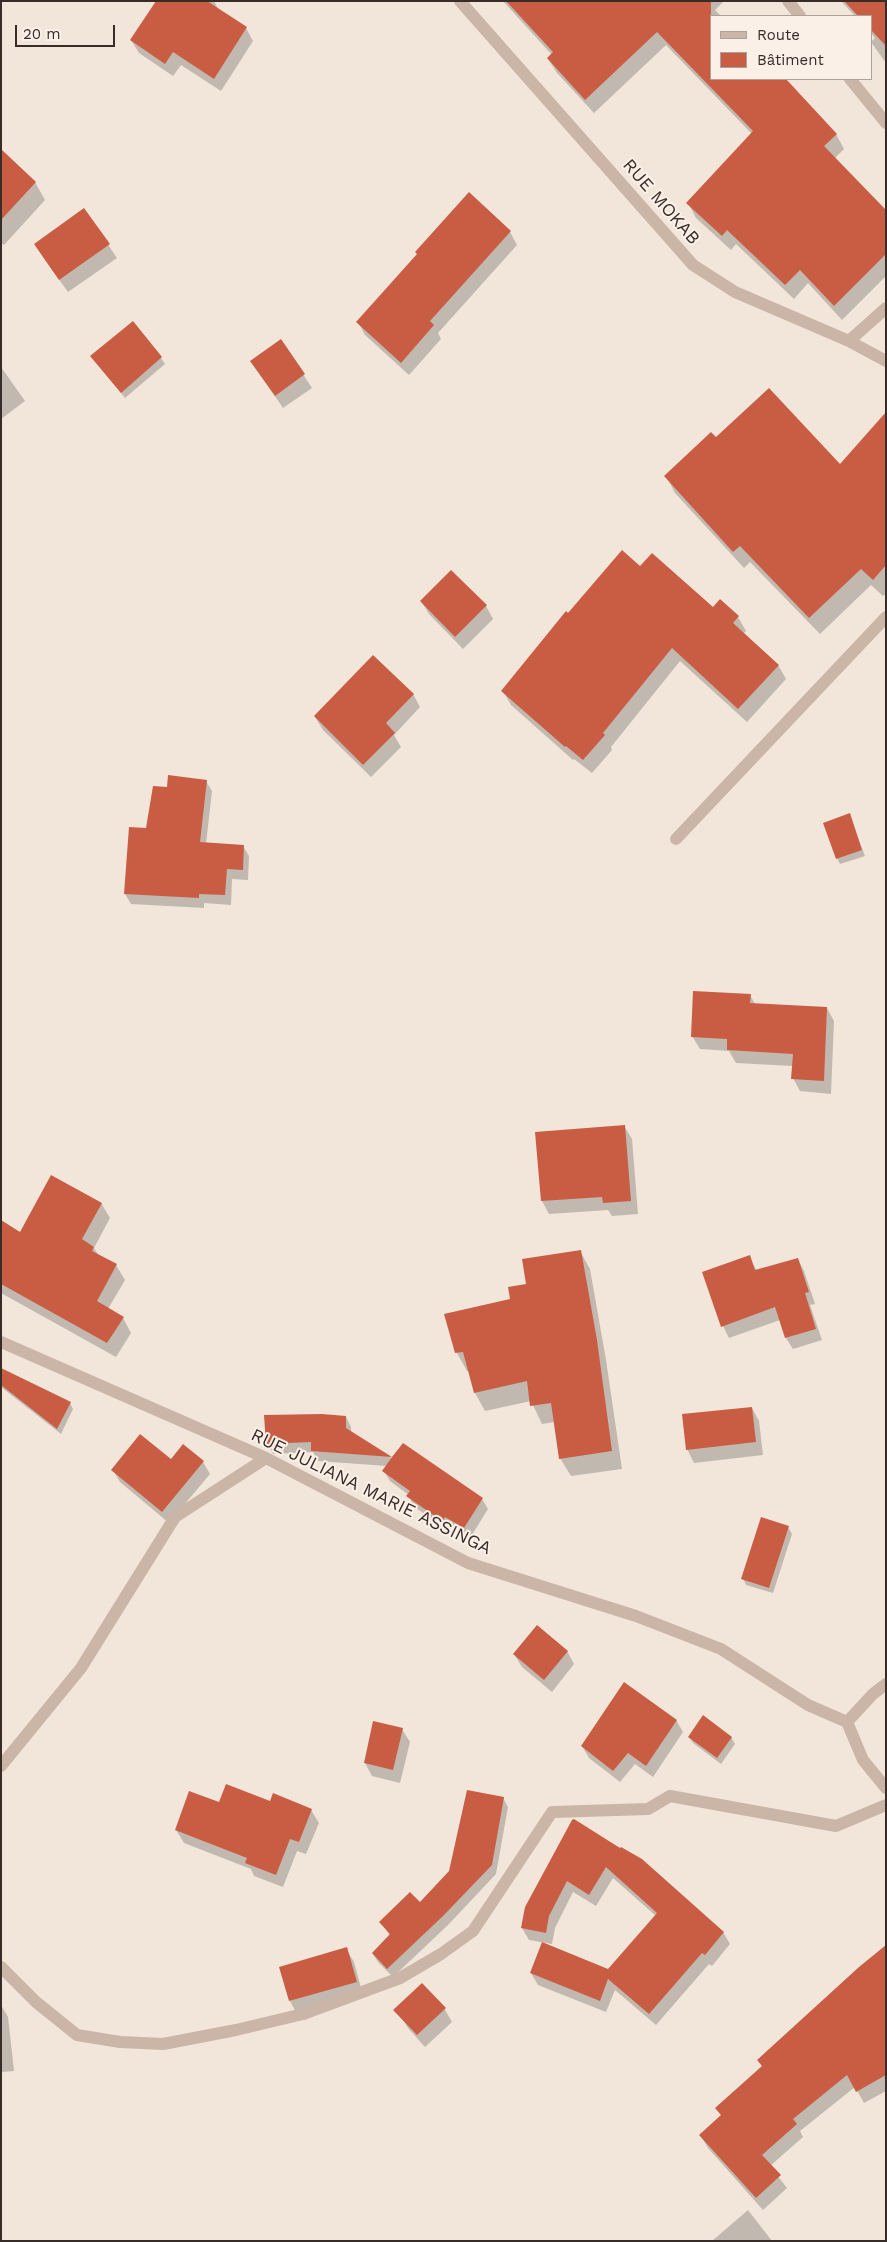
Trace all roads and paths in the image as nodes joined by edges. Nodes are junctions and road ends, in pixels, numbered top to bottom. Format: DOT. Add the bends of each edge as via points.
graph roads {
  1 [pos="460,1"];
  2 [pos="788,1"];
  3 [pos="799,15"];
  4 [pos="851,80"];
  5 [pos="886,123"];
  6 [pos="886,308"];
  7 [pos="849,341"];
  8 [pos="886,361"];
  9 [pos="886,617"];
  10 [pos="676,839"];
  11 [pos="1,1342"];
  12 [pos="266,1458"];
  13 [pos="886,1684"];
  14 [pos="846,1722"];
  15 [pos="1,1766"];
  16 [pos="886,1788"];
  17 [pos="886,1804"];
  18 [pos="1,1967"];
  1 -- 7 [label="street, RUE MOKAB" via="693,265 735,292"];
  2 -- 3 [label="street"];
  4 -- 5 [label="street"];
  6 -- 7 [label="street"];
  7 -- 8 [label="street, RUE MOKAB"];
  9 -- 10 [label="street"];
  11 -- 12 [label="street, RUE JULIANA MARIE ASSINGA"];
  12 -- 14 [label="street, RUE JULIANA MARIE ASSINGA" via="468,1563 636,1616 721,1649 808,1704"];
  12 -- 15 [label="street" via="175,1517 81,1668"];
  13 -- 14 [label="street"];
  14 -- 16 [label="street" via="863,1760"];
  17 -- 18 [label="street" via="836,1826 670,1796 648,1809 552,1812 473,1931 433,1959 400,1978 303,2014 163,2044 77,2035 36,2002"];
}
